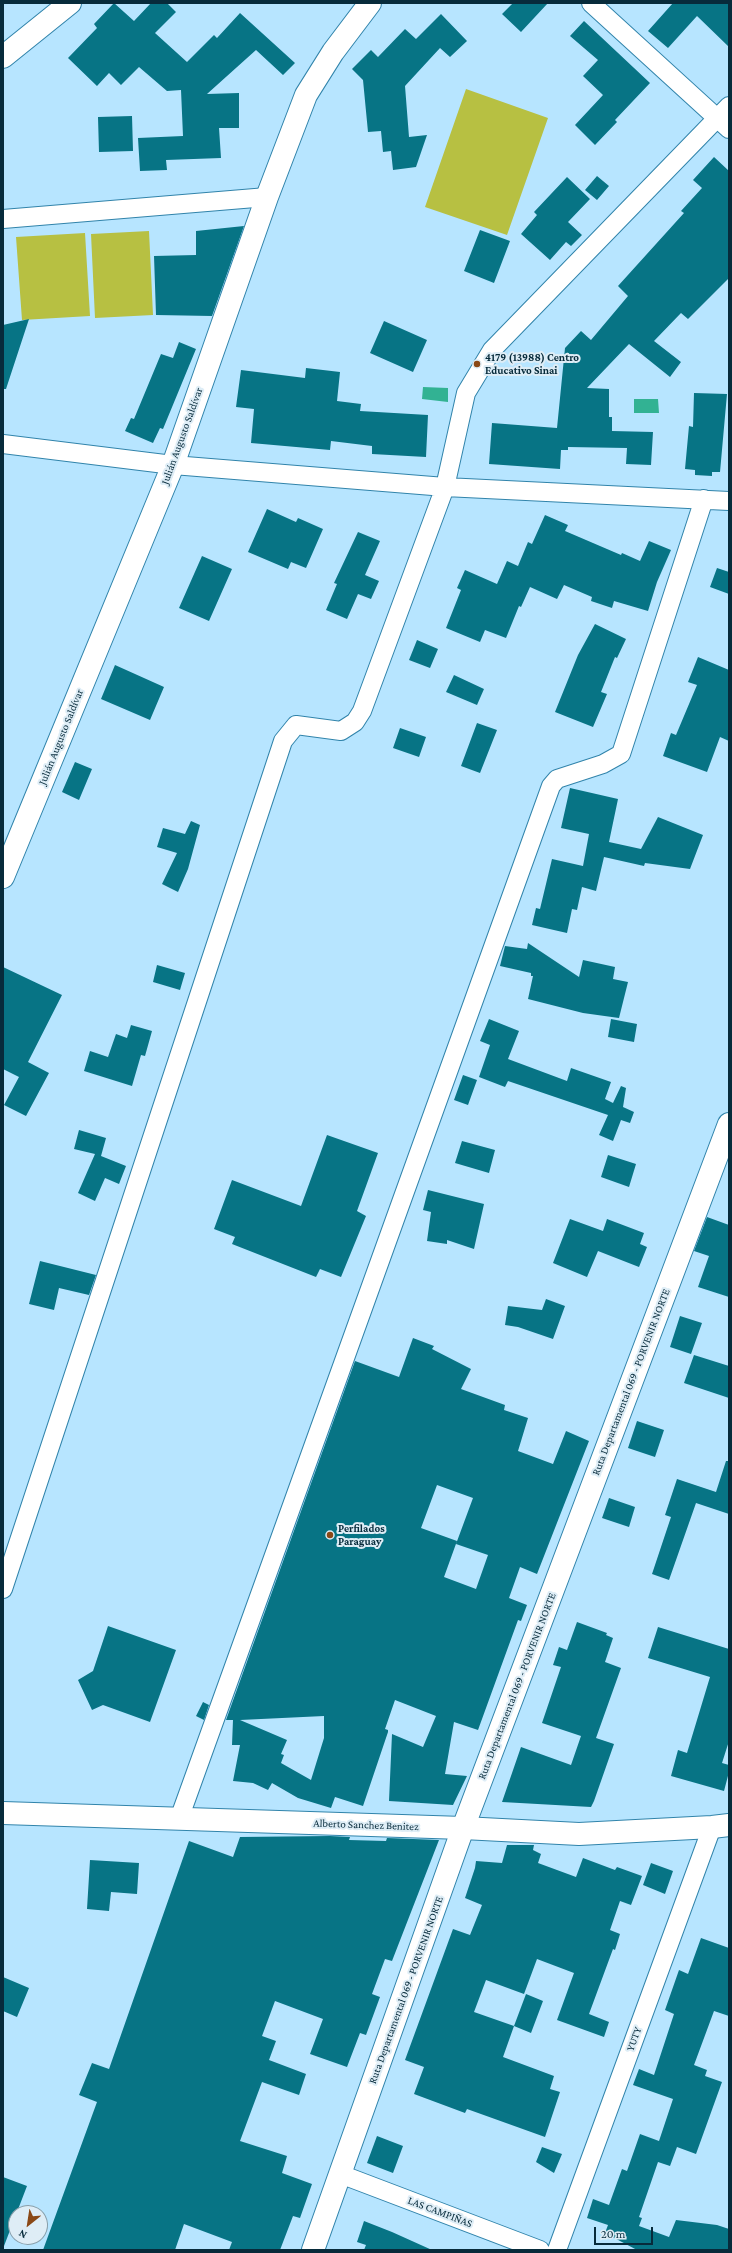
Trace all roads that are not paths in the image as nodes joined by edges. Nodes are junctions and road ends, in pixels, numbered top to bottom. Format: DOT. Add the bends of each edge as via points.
graph roads {
  1 [pos="70,3"];
  2 [pos="370,3"];
  3 [pos="591,3"];
  4 [pos="3,57"];
  5 [pos="725,118"];
  6 [pos="267,197"];
  7 [pos="3,219"];
  8 [pos="3,444"];
  9 [pos="173,465"];
  10 [pos="445,488"];
  11 [pos="704,499"];
  12 [pos="729,501"];
  13 [pos="3,877"];
  14 [pos="729,1124"];
  15 [pos="3,1590"];
  16 [pos="3,1813"];
  17 [pos="179,1819"];
  18 [pos="720,1826"];
  19 [pos="463,1828"];
  20 [pos="340,2174"];
  21 [pos="313,2250"];
  22 [pos="540,2250"];
  23 [pos="557,2250"];
  1 -- 4 [label="street"];
  2 -- 6 [label="street, Julián Augusto Saldívar" via="333,52 306,95"];
  3 -- 5 [label="street"];
  5 -- 10 [label="street" via="492,350 466,394"];
  6 -- 7 [label="street"];
  6 -- 9 [label="street, Julián Augusto Saldívar"];
  8 -- 9 [label="street"];
  9 -- 10 [label="street"];
  9 -- 13 [label="street, Julián Augusto Saldívar"];
  10 -- 11 [label="street"];
  10 -- 15 [label="street" via="362,711 355,722 341,731 296,725 283,741"];
  11 -- 12 [label="street"];
  11 -- 17 [label="street" via="621,754 603,764 557,779 551,786"];
  14 -- 19 [label="street, Ruta Departamental 069 - PORVENIR NORTE"];
  16 -- 17 [label="street, Alberto Sanchez Benitez"];
  17 -- 19 [label="street, Alberto Sanchez Benitez"];
  18 -- 19 [label="street, Alberto Sanchez Benitez" via="579,1834"];
  18 -- 23 [label="street, YUTY"];
  19 -- 20 [label="street, Ruta Departamental 069 - PORVENIR NORTE"];
  20 -- 21 [label="street, Ruta Departamental 069 - PORVENIR NORTE"];
  20 -- 22 [label="street, LAS CAMPIÑAS"];
}
